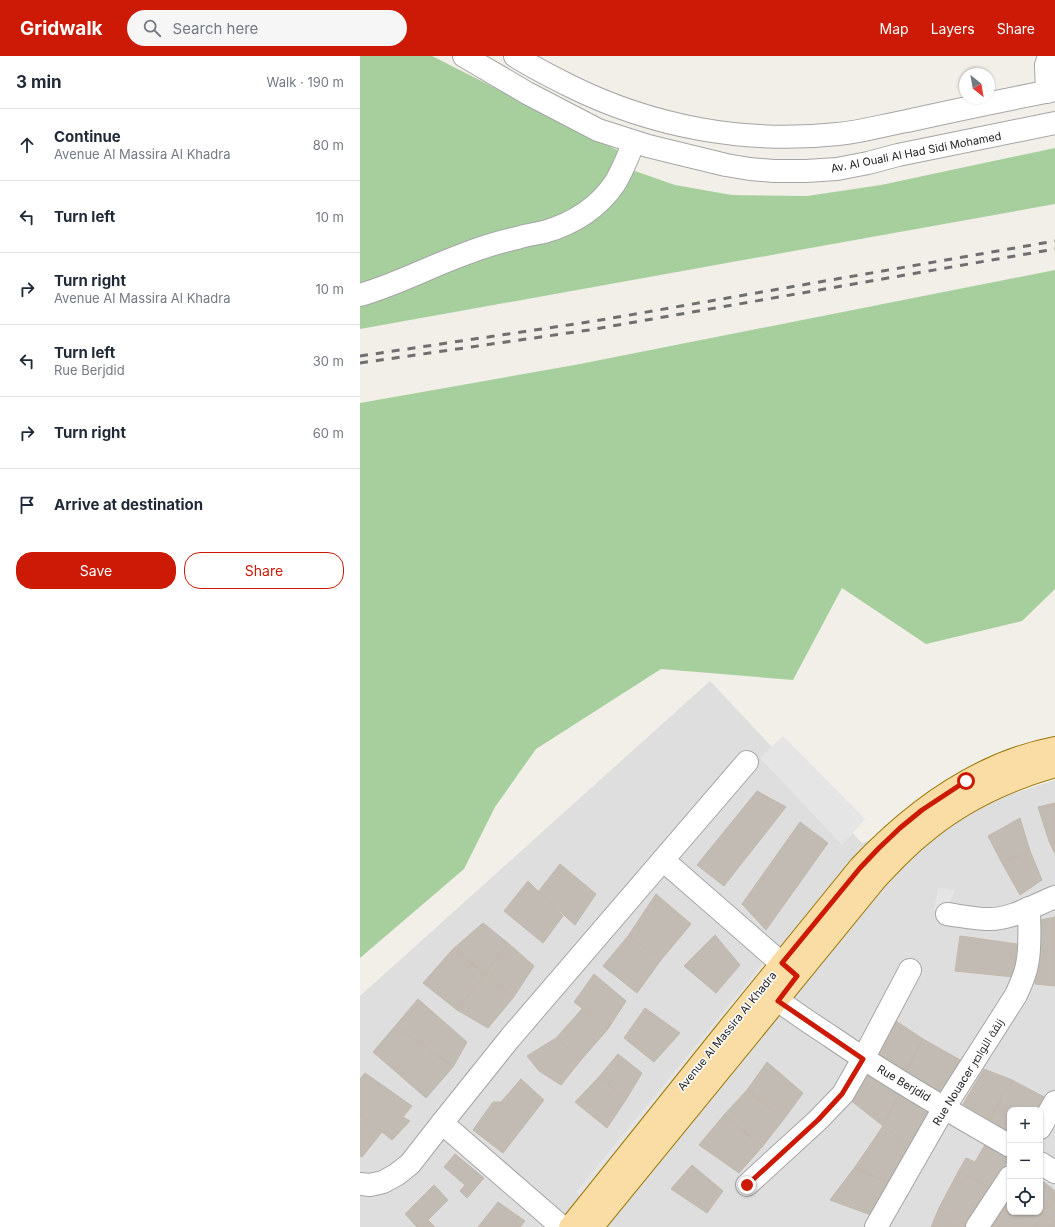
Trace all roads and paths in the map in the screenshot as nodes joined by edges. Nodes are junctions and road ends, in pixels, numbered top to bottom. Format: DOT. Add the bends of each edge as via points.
graph roads {
  1 [pos="464,56"];
  2 [pos="515,56"];
  3 [pos="1049,56"];
  4 [pos="1051,91"];
  5 [pos="1055,123"];
  6 [pos="634,142"];
  7 [pos="360,295"];
  8 [pos="1055,748"];
  9 [pos="747,762"];
  10 [pos="1055,766"];
  11 [pos="663,860"];
  12 [pos="1055,896"];
  13 [pos="1029,908"];
  14 [pos="947,914"];
  15 [pos="790,970"];
  16 [pos="910,970"];
  17 [pos="770,994"];
  18 [pos="863,1059"];
  19 [pos="1055,1102"];
  20 [pos="944,1108"];
  21 [pos="442,1123"];
  22 [pos="1043,1123"];
  23 [pos="1007,1144"];
  24 [pos="1043,1165"];
  25 [pos="1055,1172"];
  26 [pos="1009,1179"];
  27 [pos="360,1184"];
  28 [pos="747,1185"];
  29 [pos="562,1227"];
  30 [pos="570,1227"];
  31 [pos="592,1227"];
  32 [pos="876,1227"];
  33 [pos="977,1227"];
  1 -- 6 [label="street, Av. Al Ouali Al Had Sidi Mohamed" via="598,130"];
  2 -- 4 [label="street" via="551,77 619,108 685,127 752,137 782,138 840,134"];
  3 -- 4 [label="street" via="1046,65"];
  5 -- 6 [label="street, Av. Al Ouali Al Had Sidi Mohamed" via="898,155 868,164 806,171 774,171 726,165"];
  6 -- 7 [label="street" via="615,183 592,208 578,218 544,232 492,244"];
  8 -- 15 [label="main road, Avenue Al Massira Al Khadra" via="1029,754 987,770 922,810 860,868"];
  9 -- 11 [label="street"];
  10 -- 15 [label="main road, Avenue Al Massira Al Khadra" via="988,791 943,818 900,854"];
  11 -- 15 [label="street"];
  11 -- 21 [label="street" via="510,1038"];
  12 -- 13 [label="street"];
  13 -- 14 [label="street" via="1005,917 988,919"];
  13 -- 20 [label="street, Rue Nouacer زنقة النواصر" via="1029,950 1023,980"];
  15 -- 17 [label="main road, Avenue Al Massira Al Khadra"];
  16 -- 18 [label="street"];
  17 -- 18 [label="street, Rue Berjdid"];
  17 -- 30 [label="main road, Avenue Al Massira Al Khadra"];
  17 -- 31 [label="main road, Avenue Al Massira Al Khadra"];
  18 -- 20 [label="street, Rue Berjdid"];
  18 -- 28 [label="street" via="842,1094 818,1120"];
  19 -- 22 [label="street"];
  20 -- 23 [label="street, Rue Berjdid"];
  20 -- 32 [label="street, Rue Nouacer زنقة النواصر"];
  21 -- 27 [label="street" via="410,1164 396,1175 383,1182"];
  21 -- 29 [label="street"];
  24 -- 25 [label="street"];
  26 -- 33 [label="street"];
}
